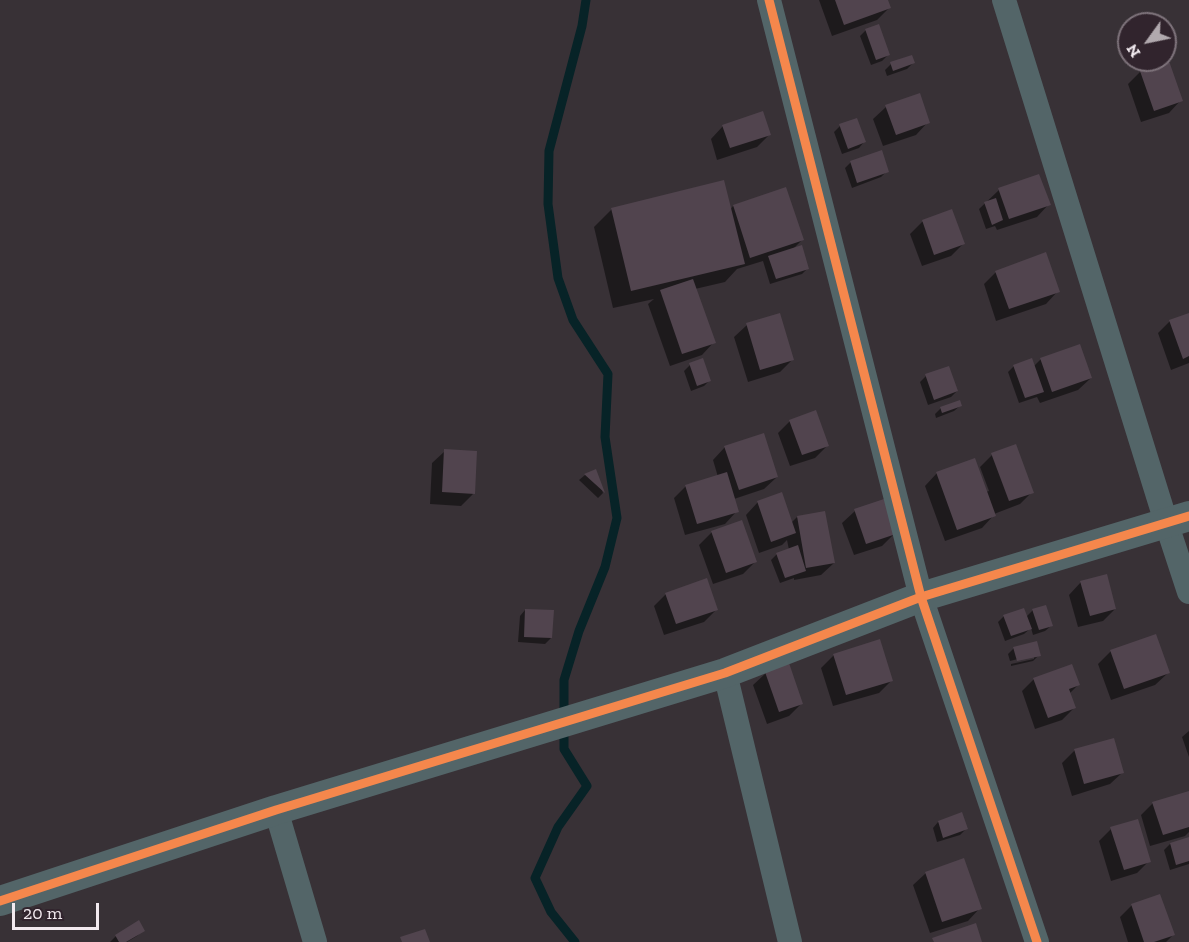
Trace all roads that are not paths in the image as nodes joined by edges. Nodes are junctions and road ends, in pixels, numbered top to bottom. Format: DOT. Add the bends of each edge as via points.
graph roads {
  1 [pos="769,0"];
  2 [pos="1004,0"];
  3 [pos="1178,519"];
  4 [pos="1189,592"];
  5 [pos="921,597"];
  6 [pos="725,673"];
  7 [pos="276,810"];
  8 [pos="0,901"];
  9 [pos="315,942"];
  10 [pos="790,942"];
  11 [pos="1037,942"];
  1 -- 5 [label="street"];
  2 -- 3 [label="street"];
  3 -- 4 [label="street"];
  3 -- 5 [label="street"];
  5 -- 6 [label="street"];
  5 -- 11 [label="street"];
  6 -- 7 [label="street"];
  6 -- 10 [label="street"];
  7 -- 8 [label="street"];
  7 -- 9 [label="street"];
}
